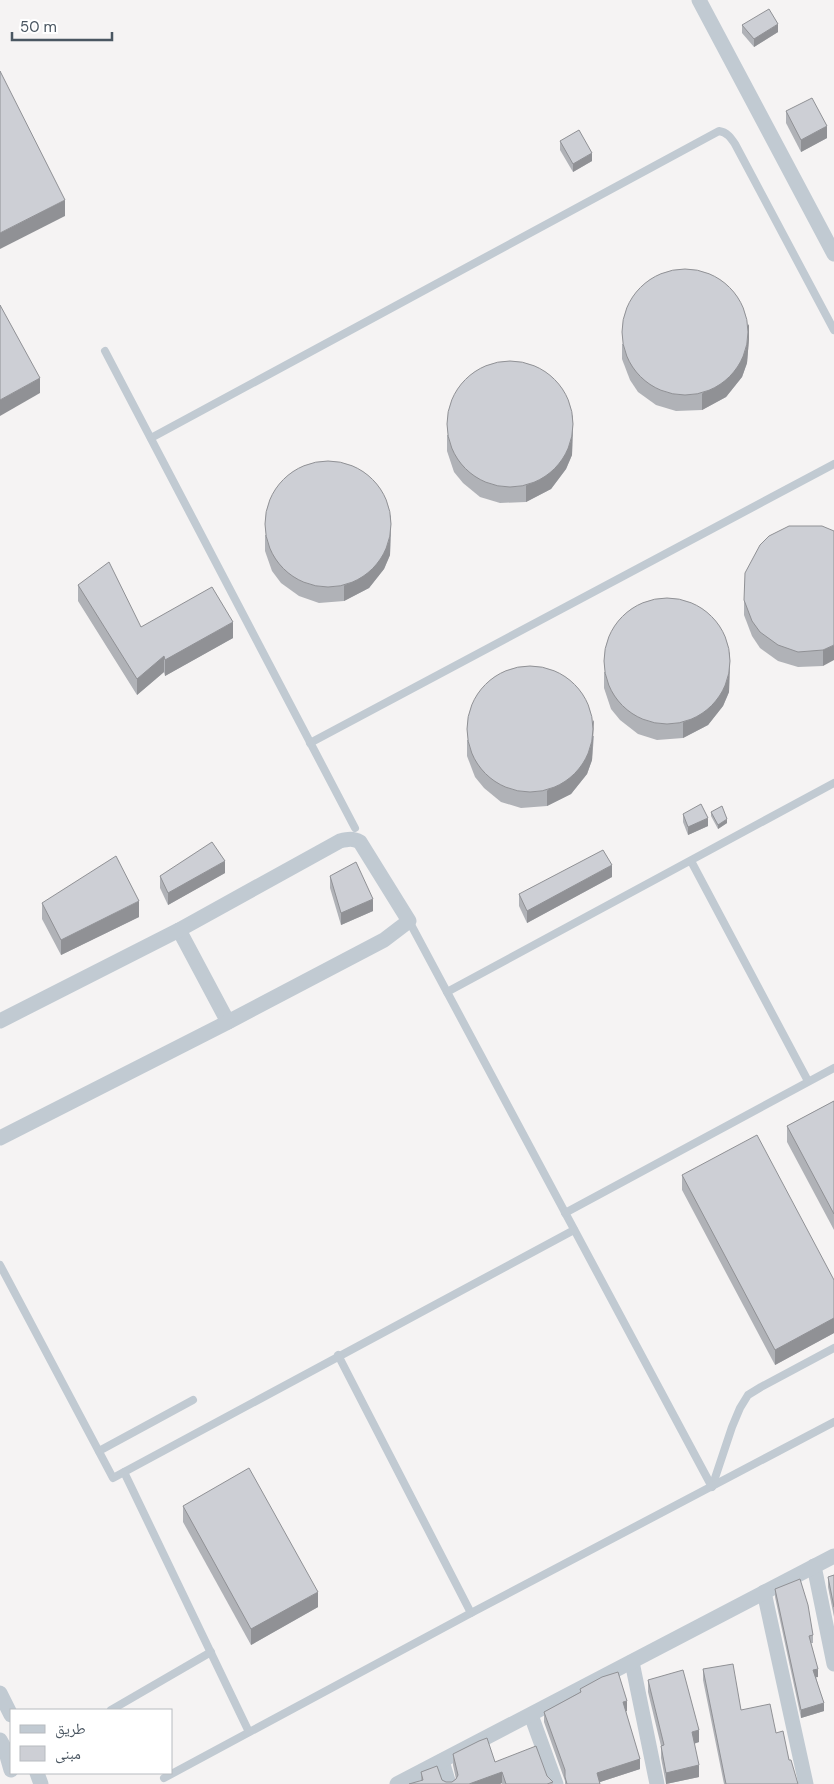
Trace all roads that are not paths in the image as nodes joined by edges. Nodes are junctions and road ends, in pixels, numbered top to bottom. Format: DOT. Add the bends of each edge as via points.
graph roads {
  1 [pos="699,0"];
  2 [pos="834,254"];
  3 [pos="834,330"];
  4 [pos="105,351"];
  5 [pos="151,438"];
  6 [pos="834,464"];
  7 [pos="310,743"];
  8 [pos="834,784"];
  9 [pos="354,828"];
  10 [pos="691,860"];
  11 [pos="410,922"];
  12 [pos="179,930"];
  13 [pos="447,992"];
  14 [pos="0,1021"];
  15 [pos="228,1022"];
  16 [pos="834,1068"];
  17 [pos="808,1081"];
  18 [pos="0,1138"];
  19 [pos="565,1212"];
  20 [pos="574,1230"];
  21 [pos="0,1265"];
  22 [pos="834,1348"];
  23 [pos="338,1355"];
  24 [pos="193,1400"];
  25 [pos="834,1422"];
  26 [pos="99,1452"];
  27 [pos="124,1472"];
  28 [pos="712,1487"];
  29 [pos="834,1556"];
  30 [pos="814,1566"];
  31 [pos="764,1592"];
  32 [pos="471,1613"];
  33 [pos="211,1652"];
  34 [pos="632,1662"];
  35 [pos="834,1663"];
  36 [pos="0,1693"];
  37 [pos="113,1709"];
  38 [pos="10,1712"];
  39 [pos="531,1715"];
  40 [pos="249,1732"];
  41 [pos="5,1745"];
  42 [pos="442,1761"];
  43 [pos="10,1764"];
  44 [pos="171,1774"];
  45 [pos="172,1774"];
  46 [pos="164,1778"];
  47 [pos="397,1784"];
  48 [pos="449,1784"];
  49 [pos="556,1784"];
  50 [pos="657,1784"];
  51 [pos="806,1784"];
  1 -- 2 [label="street"];
  3 -- 5 [label="lane" via="735,144 730,136 719,131"];
  4 -- 5 [label="lane"];
  5 -- 7 [label="lane"];
  6 -- 7 [label="lane"];
  7 -- 9 [label="lane"];
  8 -- 10 [label="lane"];
  10 -- 13 [label="lane"];
  10 -- 17 [label="lane"];
  11 -- 12 [label="street" via="360,842 348,838"];
  11 -- 13 [label="lane"];
  11 -- 15 [label="street" via="384,940"];
  12 -- 14 [label="street"];
  12 -- 15 [label="street"];
  13 -- 19 [label="lane"];
  15 -- 18 [label="street"];
  16 -- 17 [label="lane"];
  17 -- 19 [label="lane"];
  19 -- 20 [label="lane"];
  20 -- 23 [label="lane"];
  20 -- 28 [label="lane"];
  21 -- 26 [label="lane"];
  22 -- 28 [label="lane" via="748,1395 732,1427"];
  23 -- 27 [label="lane"];
  23 -- 32 [label="lane"];
  24 -- 26 [label="lane"];
  25 -- 28 [label="lane"];
  26 -- 27 [label="lane" via="113,1478"];
  27 -- 33 [label="lane"];
  28 -- 32 [label="lane"];
  29 -- 30 [label="street"];
  30 -- 31 [label="street"];
  30 -- 35 [label="street"];
  31 -- 34 [label="street"];
  31 -- 51 [label="street"];
  32 -- 40 [label="lane"];
  33 -- 37 [label="lane"];
  33 -- 40 [label="lane"];
  34 -- 39 [label="street"];
  34 -- 50 [label="street"];
  36 -- 38 [label="street"];
  39 -- 42 [label="street"];
  39 -- 49 [label="street"];
  40 -- 45 [label="lane"];
  41 -- 43 [label="street"];
  42 -- 47 [label="street"];
  42 -- 48 [label="street"];
  44 -- 46 [label="lane"];
}
